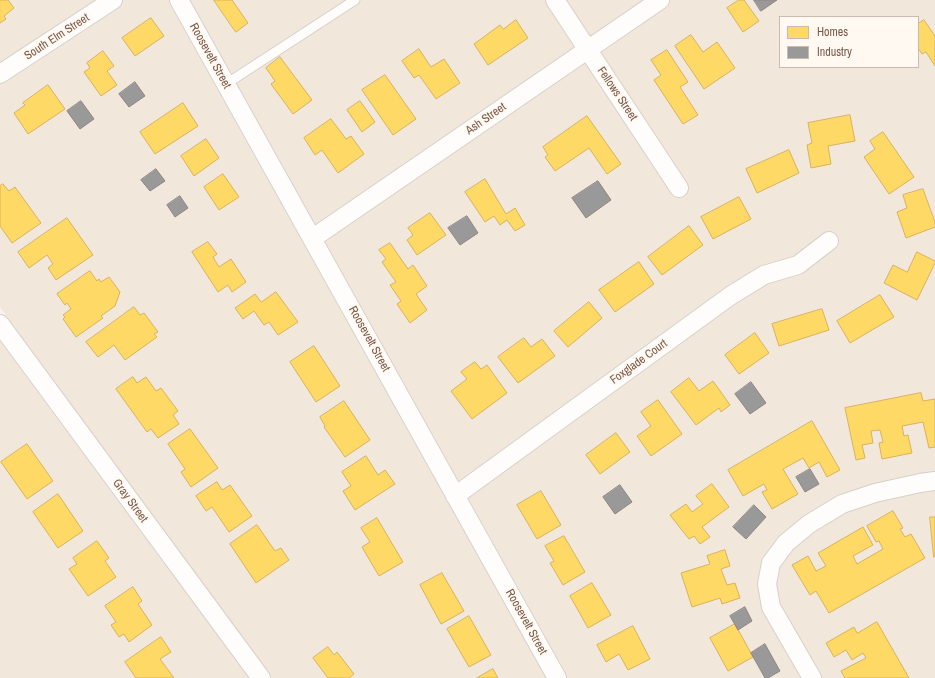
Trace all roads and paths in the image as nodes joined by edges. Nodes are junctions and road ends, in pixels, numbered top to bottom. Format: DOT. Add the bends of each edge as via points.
graph roads {
  1 [pos="113,0"];
  2 [pos="179,0"];
  3 [pos="355,0"];
  4 [pos="555,0"];
  5 [pos="660,0"];
  6 [pos="587,50"];
  7 [pos="0,74"];
  8 [pos="226,84"];
  9 [pos="679,188"];
  10 [pos="313,238"];
  11 [pos="829,241"];
  12 [pos="0,324"];
  13 [pos="935,481"];
  14 [pos="455,496"];
  15 [pos="261,678"];
  16 [pos="557,678"];
  17 [pos="812,678"];
  1 -- 7 [label="street, South Elm Street"];
  2 -- 8 [label="street, Roosevelt Street"];
  3 -- 8 [label="lane"];
  4 -- 6 [label="street, Fellows Street"];
  5 -- 6 [label="street, Ash Street"];
  6 -- 9 [label="street, Fellows Street"];
  6 -- 10 [label="street, Ash Street"];
  8 -- 10 [label="street, Roosevelt Street"];
  10 -- 14 [label="street, Roosevelt Street"];
  11 -- 14 [label="street, Foxglade Court" via="798,265 764,275 730,296"];
  12 -- 15 [label="street, Gray Street"];
  13 -- 17 [label="street" via="875,493 842,504 809,524 786,543 771,563 767,584 771,607"];
  14 -- 16 [label="street, Roosevelt Street"];
}
